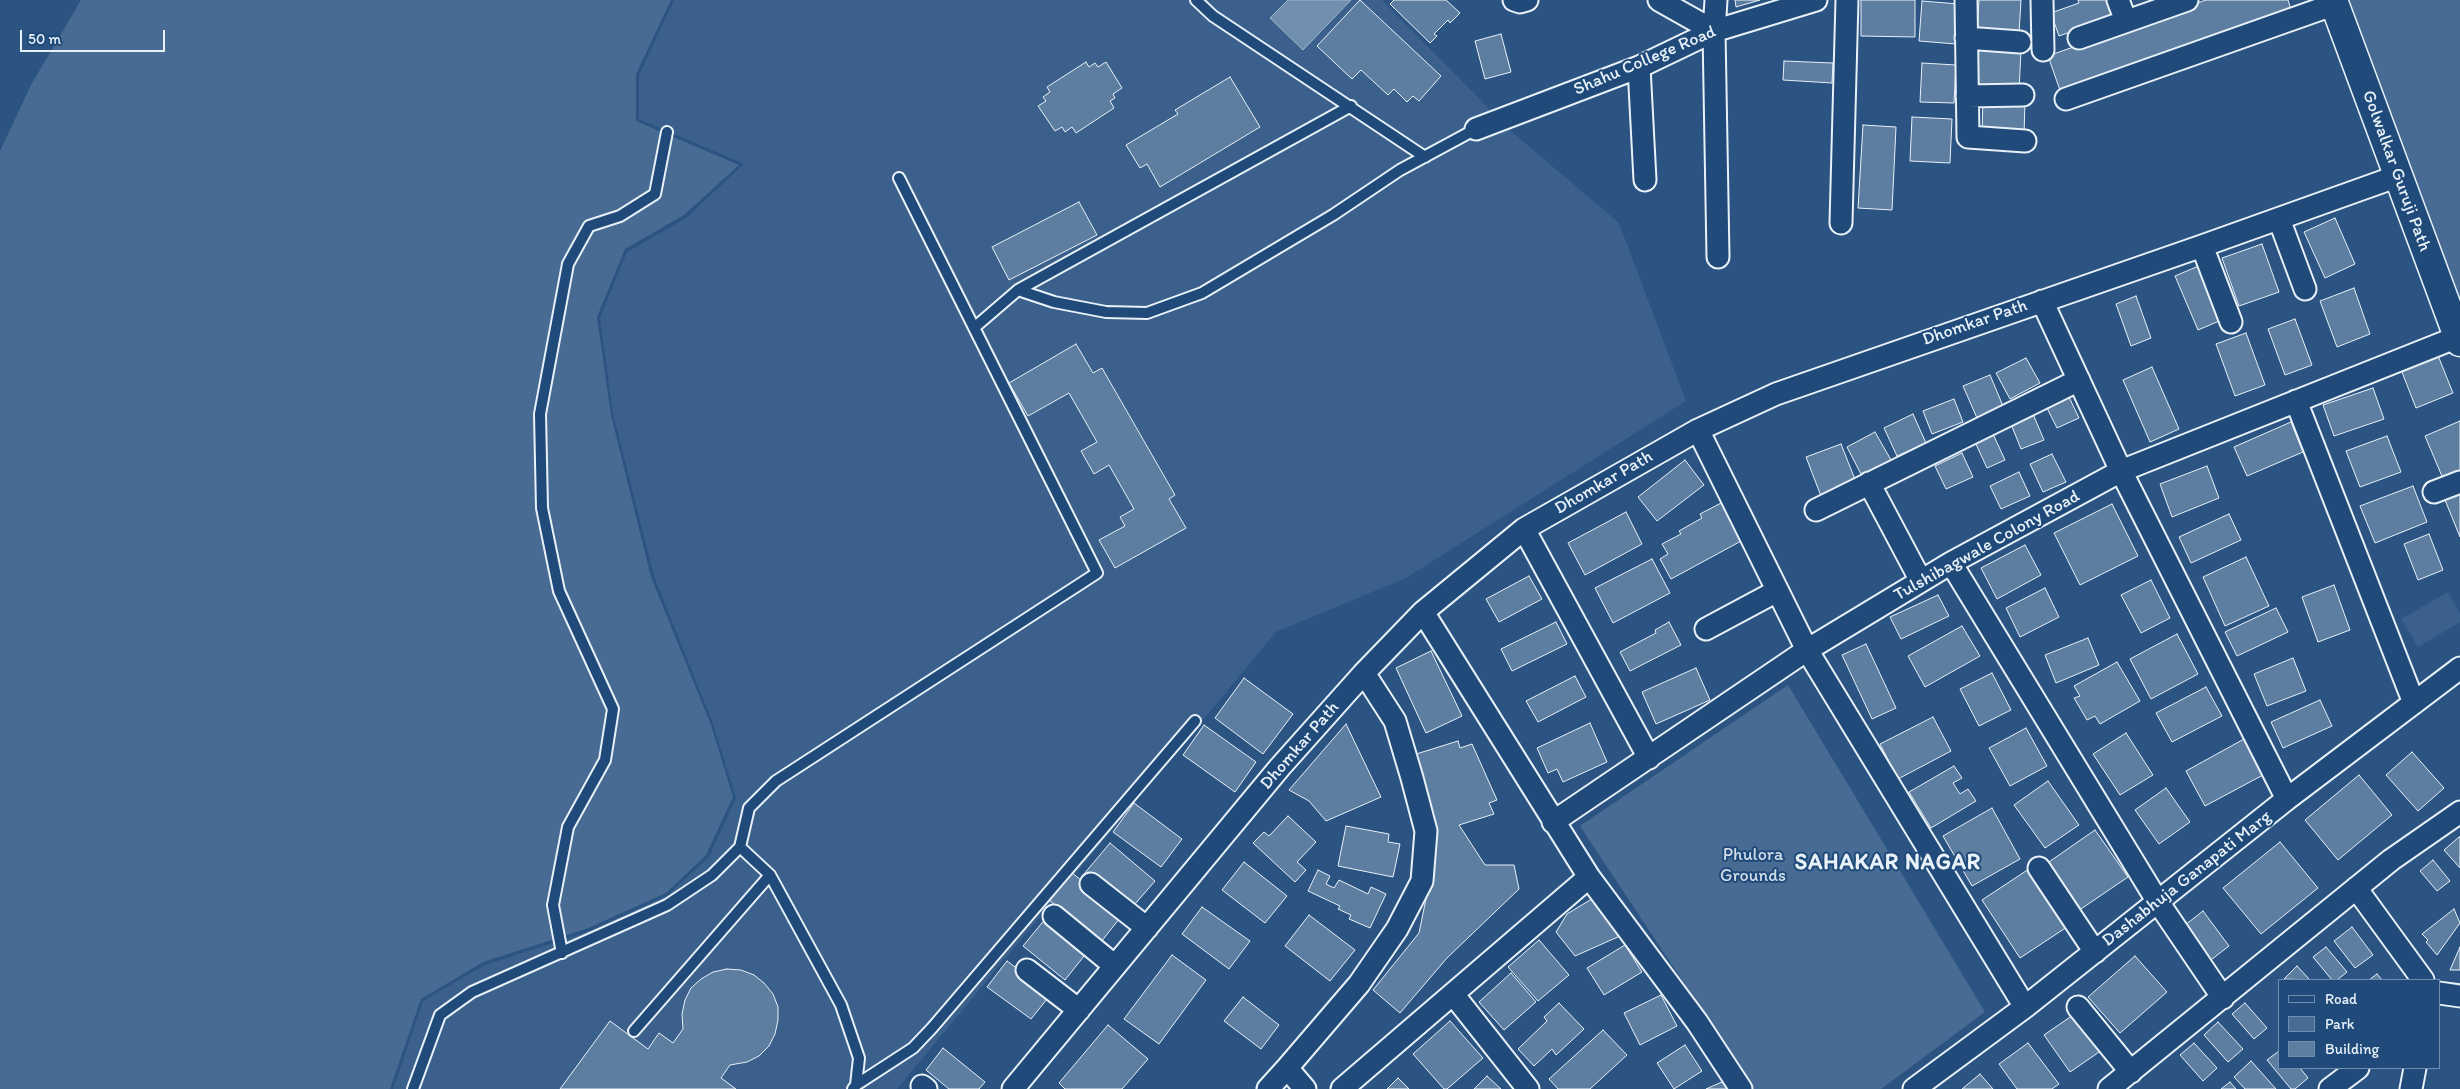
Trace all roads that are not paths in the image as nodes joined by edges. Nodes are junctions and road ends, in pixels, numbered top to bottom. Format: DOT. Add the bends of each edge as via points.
graph roads {
  1 [pos="1196,0"];
  2 [pos="1514,0"];
  3 [pos="1527,0"];
  4 [pos="1660,0"];
  5 [pos="1716,0"];
  6 [pos="1816,0"];
  7 [pos="1847,0"];
  8 [pos="1966,0"];
  9 [pos="2042,0"];
  10 [pos="2118,0"];
  11 [pos="2187,0"];
  12 [pos="2334,2"];
  13 [pos="2126,21"];
  14 [pos="1714,31"];
  15 [pos="1966,38"];
  16 [pos="2079,38"];
  17 [pos="2020,42"];
  18 [pos="2043,50"];
  19 [pos="1639,67"];
  20 [pos="2023,95"];
  21 [pos="1967,96"];
  22 [pos="2066,99"];
  23 [pos="1351,106"];
  24 [pos="1476,129"];
  25 [pos="667,132"];
  26 [pos="2025,141"];
  27 [pos="1425,157"];
  28 [pos="2398,176"];
  29 [pos="899,178"];
  30 [pos="1645,180"];
  31 [pos="2279,219"];
  32 [pos="1841,223"];
  33 [pos="2202,246"];
  34 [pos="1718,257"];
  35 [pos="2305,289"];
  36 [pos="1018,290"];
  37 [pos="2042,301"];
  38 [pos="2231,322"];
  39 [pos="975,327"];
  40 [pos="2459,338"];
  41 [pos="2079,380"];
  42 [pos="2296,401"];
  43 [pos="1698,430"];
  44 [pos="2122,471"];
  45 [pos="2460,482"];
  46 [pos="1869,483"];
  47 [pos="2434,492"];
  48 [pos="1816,510"];
  49 [pos="1524,529"];
  50 [pos="1951,563"];
  51 [pos="1921,581"];
  52 [pos="1777,591"];
  53 [pos="1422,612"];
  54 [pos="1706,629"];
  55 [pos="1807,650"];
  56 [pos="2460,668"];
  57 [pos="1364,673"];
  58 [pos="2414,703"];
  59 [pos="1195,721"];
  60 [pos="1648,758"];
  61 [pos="2287,799"];
  62 [pos="2460,812"];
  63 [pos="1553,822"];
  64 [pos="740,847"];
  65 [pos="2039,868"];
  66 [pos="770,875"];
  67 [pos="1589,877"];
  68 [pos="1091,884"];
  69 [pos="2356,888"];
  70 [pos="2158,902"];
  71 [pos="1054,916"];
  72 [pos="1147,928"];
  73 [pos="2095,952"];
  74 [pos="562,953"];
  75 [pos="1116,966"];
  76 [pos="1027,970"];
  77 [pos="2422,979"];
  78 [pos="2440,993"];
  79 [pos="1453,994"];
  80 [pos="2460,996"];
  81 [pos="2223,998"];
  82 [pos="2025,1007"];
  83 [pos="2078,1007"];
  84 [pos="1079,1010"];
  85 [pos="634,1031"];
  86 [pos="1287,1068"];
  87 [pos="2357,1069"];
  88 [pos="2415,1069"];
  89 [pos="2131,1072"];
  90 [pos="854,1087"];
  91 [pos="1016,1088"];
  92 [pos="413,1089"];
  93 [pos="1268,1089"];
  94 [pos="1304,1089"];
  95 [pos="1342,1089"];
  96 [pos="1528,1089"];
  97 [pos="1741,1089"];
  98 [pos="1914,1089"];
  99 [pos="2109,1089"];
  100 [pos="2330,1089"];
  101 [pos="2411,1089"];
  1 -- 23 [label="lane" via="1213,16"];
  2 -- 3 [label="street"];
  4 -- 14 [label="street"];
  5 -- 14 [label="street"];
  6 -- 14 [label="street, Shahu College Road"];
  7 -- 32 [label="street"];
  8 -- 15 [label="street"];
  9 -- 18 [label="street"];
  10 -- 13 [label="street"];
  11 -- 13 [label="street"];
  12 -- 22 [label="street"];
  12 -- 28 [label="street, Golwalkar Guruji Path"];
  13 -- 16 [label="street"];
  14 -- 19 [label="street, Shahu College Road"];
  14 -- 34 [label="street"];
  15 -- 17 [label="street"];
  15 -- 21 [label="street"];
  19 -- 24 [label="street, Shahu College Road"];
  19 -- 30 [label="street"];
  20 -- 21 [label="street"];
  21 -- 26 [label="street" via="1968,137"];
  23 -- 27 [label="lane"];
  23 -- 36 [label="lane"];
  24 -- 27 [label="lane"];
  25 -- 74 [label="lane" via="655,194 620,216 589,226 568,264 540,414 542,508 559,591 613,709 605,760 568,827 553,905"];
  27 -- 36 [label="lane" via="1202,293 1147,313 1106,312 1054,302"];
  28 -- 31 [label="street, Dhomkar Path"];
  28 -- 40 [label="street, Golwalkar Guruji Path"];
  29 -- 39 [label="lane"];
  31 -- 33 [label="street, Dhomkar Path"];
  31 -- 35 [label="street"];
  33 -- 37 [label="street, Dhomkar Path"];
  33 -- 38 [label="street"];
  36 -- 39 [label="lane"];
  37 -- 41 [label="street"];
  37 -- 43 [label="street, Dhomkar Path" via="1776,394"];
  39 -- 64 [label="lane" via="1097,573 776,781 749,808"];
  40 -- 42 [label="street, Tulshibagwale Colony Road"];
  41 -- 44 [label="street"];
  41 -- 46 [label="street"];
  42 -- 44 [label="street, Tulshibagwale Colony Road"];
  42 -- 58 [label="street"];
  43 -- 49 [label="street, Dhomkar Path"];
  43 -- 52 [label="street"];
  44 -- 50 [label="street, Tulshibagwale Colony Road"];
  44 -- 61 [label="street"];
  45 -- 47 [label="street"];
  46 -- 48 [label="street"];
  46 -- 51 [label="street"];
  49 -- 53 [label="street, Dhomkar Path"];
  49 -- 60 [label="street"];
  50 -- 51 [label="street, Tulshibagwale Colony Road"];
  50 -- 70 [label="street"];
  51 -- 55 [label="street, Tulshibagwale Colony Road"];
  52 -- 54 [label="street"];
  52 -- 55 [label="street"];
  53 -- 57 [label="street, Dhomkar Path"];
  53 -- 63 [label="street"];
  55 -- 60 [label="street, Tulshibagwale Colony Road"];
  55 -- 82 [label="street"];
  56 -- 58 [label="street, Dashabhuja Ganapati Marg"];
  57 -- 72 [label="street, Dhomkar Path"];
  57 -- 86 [label="street" via="1395,721 1412,778 1426,831 1422,881 1397,929 1359,984"];
  58 -- 61 [label="street, Dashabhuja Ganapati Marg"];
  59 -- 90 [label="lane" via="932,1028 913,1048"];
  60 -- 63 [label="street, Tulshibagwale Colony Road"];
  61 -- 70 [label="street, Dashabhuja Ganapati Marg"];
  62 -- 69 [label="street"];
  63 -- 67 [label="street"];
  64 -- 66 [label="lane"];
  64 -- 74 [label="lane" via="712,874 667,905"];
  65 -- 73 [label="street"];
  66 -- 85 [label="lane"];
  66 -- 90 [label="lane" via="841,1006 859,1058"];
  67 -- 79 [label="street"];
  67 -- 97 [label="street" via="1697,1022"];
  68 -- 72 [label="street"];
  69 -- 77 [label="street"];
  69 -- 81 [label="street"];
  70 -- 73 [label="street, Dashabhuja Ganapati Marg"];
  70 -- 81 [label="street"];
  71 -- 75 [label="street"];
  72 -- 75 [label="street, Dhomkar Path"];
  73 -- 82 [label="street, Dashabhuja Ganapati Marg"];
  74 -- 92 [label="lane" via="472,992 440,1015"];
  75 -- 84 [label="street, Dhomkar Path"];
  76 -- 84 [label="street"];
  78 -- 80 [label="street"];
  79 -- 95 [label="street"];
  79 -- 96 [label="street"];
  81 -- 89 [label="street"];
  82 -- 98 [label="street, Dashabhuja Ganapati Marg"];
  83 -- 89 [label="street"];
  84 -- 91 [label="street, Dhomkar Path"];
  86 -- 93 [label="street"];
  86 -- 94 [label="street"];
  87 -- 100 [label="street"];
  88 -- 101 [label="street"];
  89 -- 99 [label="street"];
}
